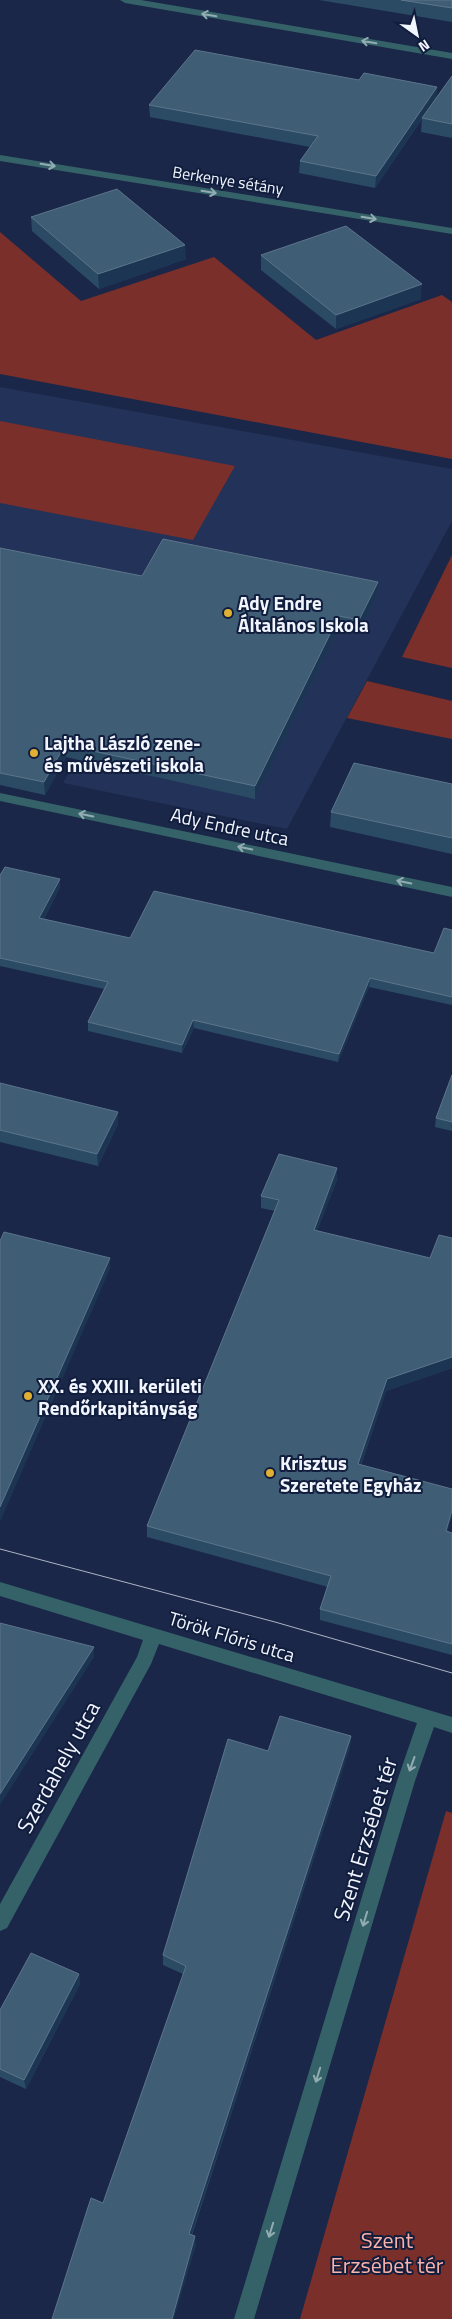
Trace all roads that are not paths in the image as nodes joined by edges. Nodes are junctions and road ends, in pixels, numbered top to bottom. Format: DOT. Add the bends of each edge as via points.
graph roads {
  1 [pos="125,0"];
  2 [pos="452,56"];
  3 [pos="0,158"];
  4 [pos="452,231"];
  5 [pos="0,797"];
  6 [pos="452,892"];
  7 [pos="0,1589"];
  8 [pos="154,1634"];
  9 [pos="428,1718"];
  10 [pos="452,1725"];
  11 [pos="0,1922"];
  12 [pos="244,2319"];
  2 -- 1 [label="street, one-way"];
  3 -- 4 [label="street, Berkenye sétány, one-way"];
  6 -- 5 [label="street, Ady Endre utca, one-way"];
  7 -- 8 [label="street, Török Flóris utca"];
  8 -- 9 [label="street, Török Flóris utca"];
  8 -- 11 [label="street, Szerdahely utca" via="146,1659"];
  9 -- 10 [label="street, Török Flóris utca"];
  9 -- 12 [label="street, Szent Erzsébet tér, one-way" via="406,1781"];
}
